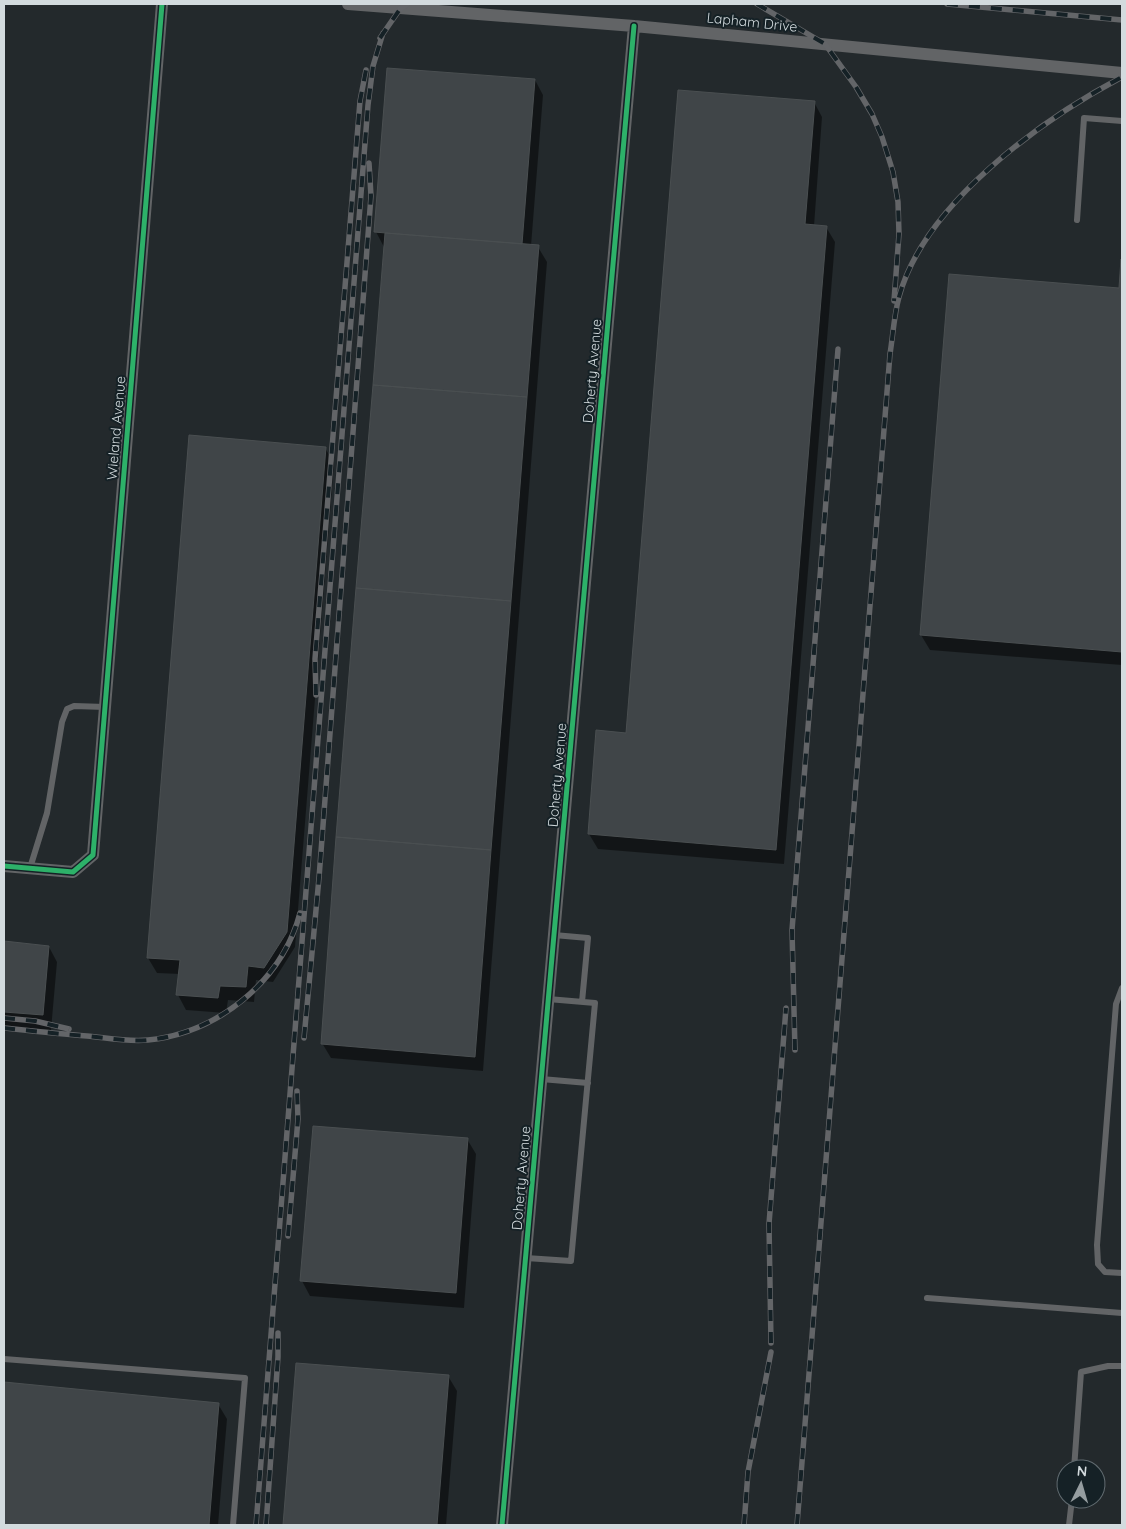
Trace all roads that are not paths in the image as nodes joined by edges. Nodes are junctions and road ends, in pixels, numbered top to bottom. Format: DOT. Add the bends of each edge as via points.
graph roads {
  1 [pos="162,4"];
  2 [pos="348,4"];
  3 [pos="634,26"];
  4 [pos="1122,73"];
  5 [pos="1122,120"];
  6 [pos="1077,220"];
  7 [pos="105,707"];
  8 [pos="4,866"];
  9 [pos="30,868"];
  10 [pos="554,935"];
  11 [pos="1122,988"];
  12 [pos="548,999"];
  13 [pos="582,1002"];
  14 [pos="541,1079"];
  15 [pos="588,1083"];
  16 [pos="526,1258"];
  17 [pos="1122,1273"];
  18 [pos="927,1298"];
  19 [pos="1122,1313"];
  20 [pos="4,1359"];
  21 [pos="1122,1366"];
  22 [pos="1075,1459"];
  23 [pos="1071,1509"];
  24 [pos="233,1525"];
  25 [pos="502,1525"];
  26 [pos="1070,1525"];
  1 -- 7 [label="street, Wieland Avenue"];
  2 -- 3 [label="street, Lapham Drive"];
  3 -- 4 [label="street, Lapham Drive"];
  3 -- 10 [label="street, Doherty Avenue"];
  5 -- 6 [label="lane" via="1084,118"];
  7 -- 9 [label="lane" via="74,706 67,709 47,813"];
  7 -- 9 [label="street, Wieland Avenue" via="93,855 73,872"];
  8 -- 9 [label="street"];
  10 -- 12 [label="street, Doherty Avenue"];
  10 -- 13 [label="lane" via="588,938"];
  11 -- 17 [label="lane" via="1116,1004 1097,1245 1098,1264 1105,1272"];
  12 -- 13 [label="lane"];
  12 -- 14 [label="street, Doherty Avenue"];
  13 -- 15 [label="lane" via="595,1003"];
  14 -- 15 [label="lane"];
  14 -- 16 [label="street, Doherty Avenue"];
  15 -- 16 [label="lane" via="571,1261"];
  16 -- 25 [label="street, Doherty Avenue"];
  18 -- 19 [label="lane"];
  20 -- 24 [label="lane" via="245,1378"];
  21 -- 22 [label="lane" via="1082,1372"];
  23 -- 26 [label="lane"];
}
